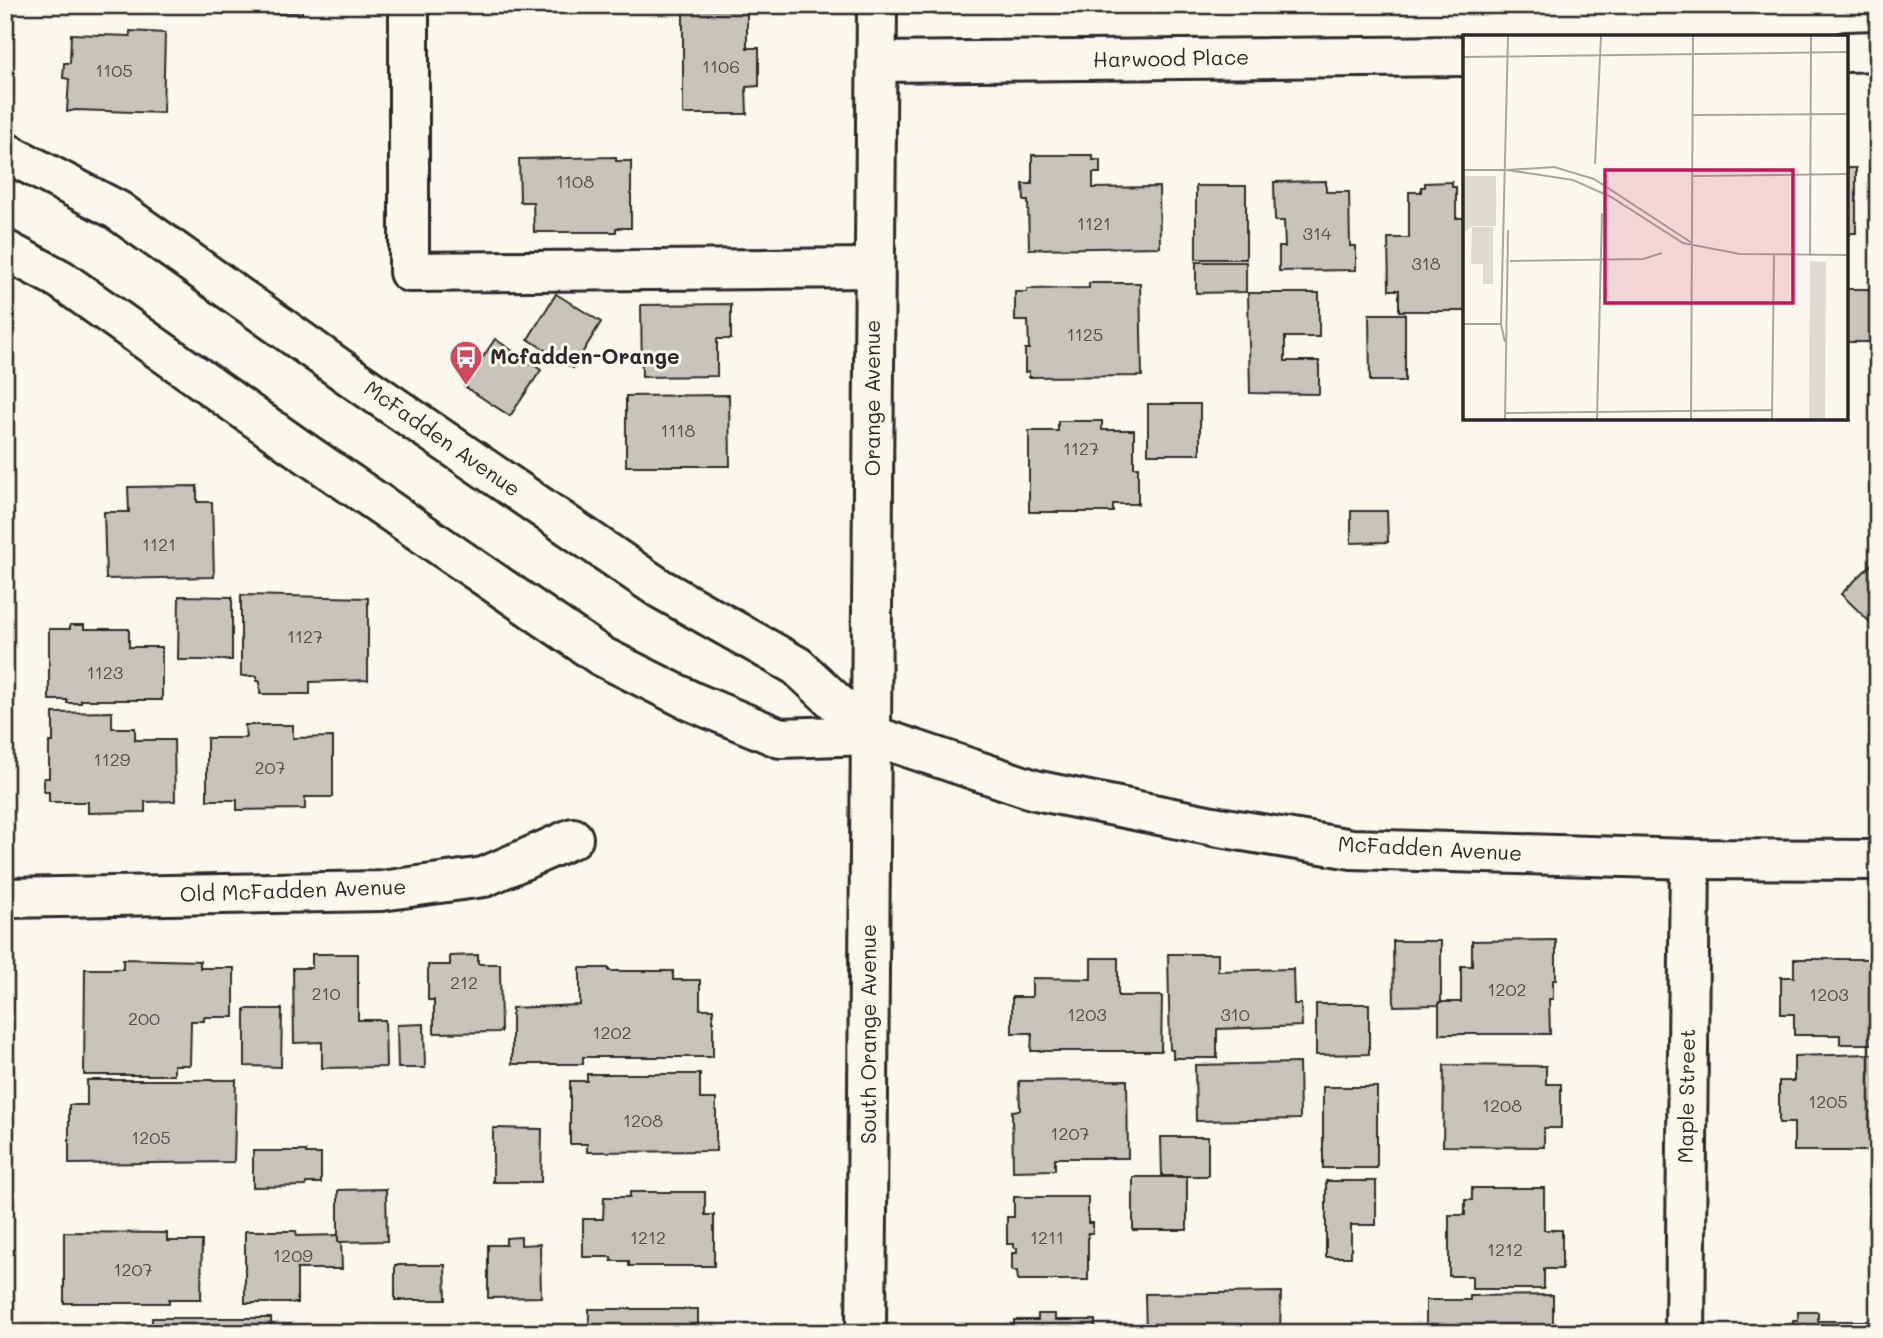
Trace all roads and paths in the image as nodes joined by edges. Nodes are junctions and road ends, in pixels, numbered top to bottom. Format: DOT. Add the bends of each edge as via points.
graph roads {
  1 [pos="410,5"];
  2 [pos="877,5"];
  3 [pos="1878,51"];
  4 [pos="1848,52"];
  5 [pos="1463,56"];
  6 [pos="877,62"];
  7 [pos="5,152"];
  8 [pos="5,250"];
  9 [pos="874,268"];
  10 [pos="871,735"];
  11 [pos="573,838"];
  12 [pos="1690,859"];
  13 [pos="1878,860"];
  14 [pos="5,898"];
  15 [pos="866,1333"];
  16 [pos="1685,1333"];
  1 -- 9 [label="street" via="409,272"];
  2 -- 6 [label="street"];
  3 -- 4 [label="street"];
  5 -- 6 [label="street, Harwood Place"];
  6 -- 9 [label="street, Orange Avenue"];
  7 -- 10 [label="street, McFadden Avenue" via="117,210 659,589 797,666"];
  8 -- 10 [label="street, McFadden Avenue" via="60,279 601,656 780,738"];
  9 -- 10 [label="street, Orange Avenue"];
  10 -- 12 [label="street, McFadden Avenue" via="1035,790 1352,849"];
  10 -- 15 [label="street, South Orange Avenue"];
  11 -- 14 [label="street, Old McFadden Avenue" via="484,877 381,891"];
  12 -- 13 [label="street, McFadden Avenue"];
  12 -- 16 [label="street, Maple Street"];
}
